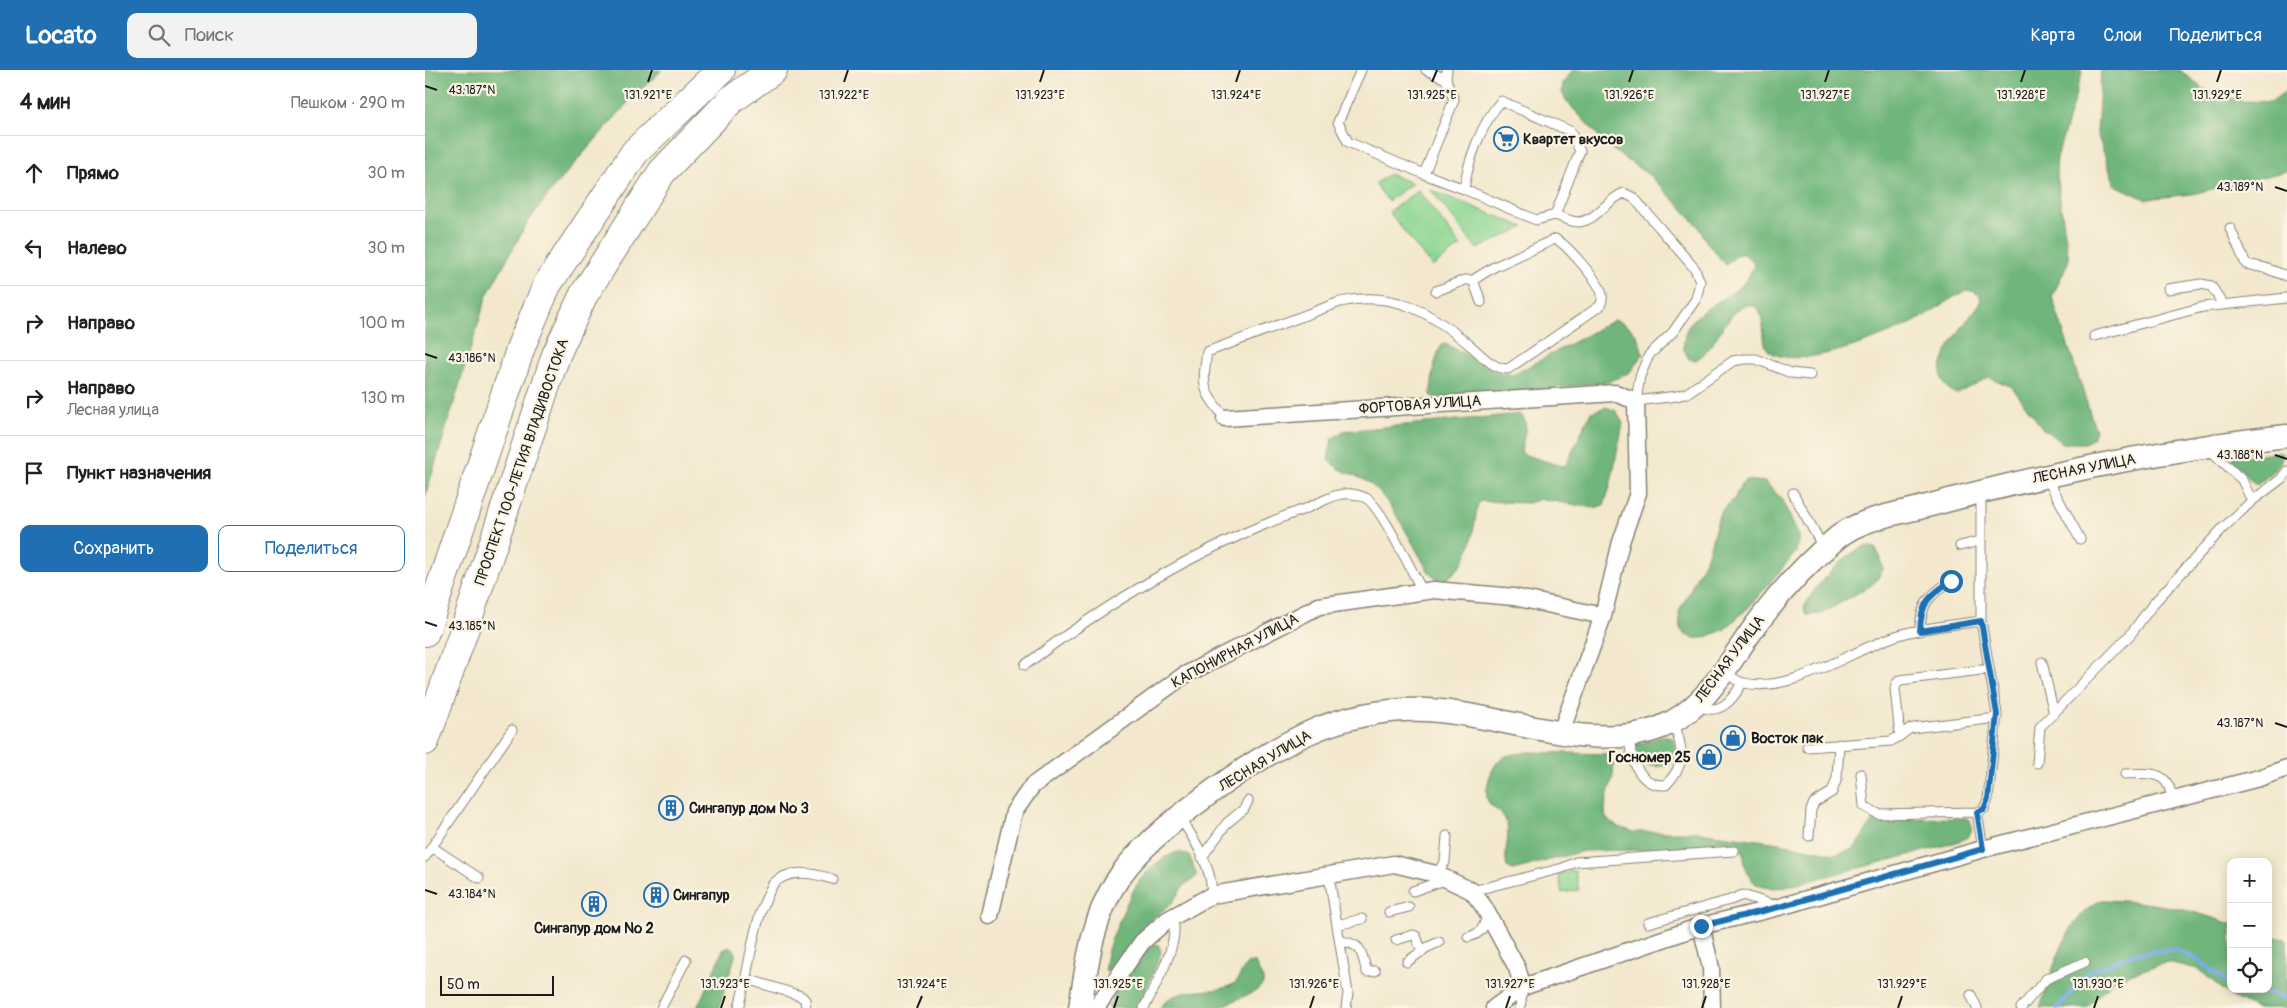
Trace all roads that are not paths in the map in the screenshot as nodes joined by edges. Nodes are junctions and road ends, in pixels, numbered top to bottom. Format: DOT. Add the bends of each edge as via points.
graph roads {
  1 [pos="721,70"];
  2 [pos="773,70"];
  3 [pos="1361,70"];
  4 [pos="1426,70"];
  5 [pos="1447,74"];
  6 [pos="1423,174"];
  7 [pos="1463,189"];
  8 [pos="1555,215"];
  9 [pos="2230,228"];
  10 [pos="2287,276"];
  11 [pos="1473,280"];
  12 [pos="2168,288"];
  13 [pos="1436,292"];
  14 [pos="2287,298"];
  15 [pos="1481,302"];
  16 [pos="2223,304"];
  17 [pos="2094,336"];
  18 [pos="1810,375"];
  19 [pos="1636,401"];
  20 [pos="1225,418"];
  21 [pos="2287,436"];
  22 [pos="2205,445"];
  23 [pos="2287,470"];
  24 [pos="2046,476"];
  25 [pos="1981,491"];
  26 [pos="1793,492"];
  27 [pos="2251,501"];
  28 [pos="2080,539"];
  29 [pos="1981,541"];
  30 [pos="1960,546"];
  31 [pos="1824,549"];
  32 [pos="1951,581"];
  33 [pos="1423,592"];
  34 [pos="1603,616"];
  35 [pos="1981,621"];
  36 [pos="1920,631"];
  37 [pos="425,632"];
  38 [pos="2042,662"];
  39 [pos="1025,665"];
  40 [pos="1989,669"];
  41 [pos="1733,677"];
  42 [pos="2054,714"];
  43 [pos="1997,718"];
  44 [pos="1674,722"];
  45 [pos="512,730"];
  46 [pos="1561,732"];
  47 [pos="1629,735"];
  48 [pos="1900,736"];
  49 [pos="425,741"];
  50 [pos="1839,744"];
  51 [pos="1807,747"];
  52 [pos="2037,763"];
  53 [pos="2287,768"];
  54 [pos="1861,774"];
  55 [pos="2125,774"];
  56 [pos="1248,800"];
  57 [pos="2172,801"];
  58 [pos="1977,812"];
  59 [pos="1180,817"];
  60 [pos="1447,836"];
  61 [pos="1809,836"];
  62 [pos="432,847"];
  63 [pos="1983,849"];
  64 [pos="1734,851"];
  65 [pos="425,857"];
  66 [pos="1202,857"];
  67 [pos="1329,876"];
  68 [pos="1441,876"];
  69 [pos="479,878"];
  70 [pos="832,880"];
  71 [pos="1413,891"];
  72 [pos="1472,891"];
  73 [pos="1212,895"];
  74 [pos="1409,907"];
  75 [pos="1779,907"];
  76 [pos="1389,912"];
  77 [pos="1488,914"];
  78 [pos="991,916"];
  79 [pos="1362,919"];
  80 [pos="1167,920"];
  81 [pos="1648,923"];
  82 [pos="1337,925"];
  83 [pos="1701,926"];
  84 [pos="1468,937"];
  85 [pos="1396,940"];
  86 [pos="1341,941"];
  87 [pos="1439,942"];
  88 [pos="1422,952"];
  89 [pos="686,960"];
  90 [pos="1407,962"];
  91 [pos="2085,962"];
  92 [pos="1375,971"];
  93 [pos="747,979"];
  94 [pos="1523,987"];
  95 [pos="1971,995"];
  96 [pos="661,1008"];
  97 [pos="739,1008"];
  98 [pos="806,1008"];
  99 [pos="1080,1008"];
  100 [pos="1096,1008"];
  101 [pos="1143,1008"];
  102 [pos="1346,1008"];
  103 [pos="1494,1008"];
  104 [pos="1520,1008"];
  105 [pos="1712,1008"];
  106 [pos="1977,1008"];
  107 [pos="2021,1008"];
  1 -- 37 [label="highway" via="635,152 547,285 522,344"];
  2 -- 49 [label="highway, ПРОСПЕКТ 100-ЛЕТИЯ ВЛАДИВОСТОКА" via="731,100 662,172 583,296 556,355"];
  3 -- 6 [label="lane" via="1338,122 1348,142"];
  4 -- 5 [label="lane"];
  5 -- 6 [label="lane" via="1454,100"];
  6 -- 7 [label="lane"];
  7 -- 8 [label="lane" via="1536,220"];
  7 -- 8 [label="lane" via="1490,114 1501,101 1570,131 1580,151"];
  8 -- 19 [label="lane" via="1577,222 1589,219 1615,196 1625,193 1634,198 1695,269 1700,282 1696,299 1673,332 1649,355 1640,376"];
  9 -- 10 [label="lane" via="2246,264"];
  11 -- 13 [label="lane"];
  11 -- 15 [label="lane"];
  11 -- 20 [label="lane" via="1555,239 1573,253 1601,291 1603,301 1508,369 1493,364 1445,324 1406,304 1379,298 1340,302 1207,352 1203,381 1206,394"];
  12 -- 16 [label="lane" via="2211,286"];
  14 -- 16 [label="lane"];
  16 -- 17 [label="lane"];
  18 -- 19 [label="lane" via="1791,373 1756,359 1744,359 1733,361 1693,390"];
  19 -- 20 [label="street, ФОРТОВАЯ УЛИЦА" via="1615,393"];
  19 -- 34 [label="street" via="1638,493 1621,542"];
  21 -- 22 [label="main road, ЛЕСНАЯ УЛИЦА"];
  22 -- 24 [label="main road, ЛЕСНАЯ УЛИЦА"];
  22 -- 27 [label="lane" via="2242,480"];
  23 -- 27 [label="lane" via="2281,479"];
  24 -- 25 [label="main road, ЛЕСНАЯ УЛИЦА"];
  24 -- 28 [label="lane"];
  25 -- 29 [label="lane"];
  25 -- 31 [label="main road, ЛЕСНАЯ УЛИЦА" via="1871,520 1842,533"];
  26 -- 31 [label="lane"];
  27 -- 42 [label="lane"];
  29 -- 30 [label="lane"];
  29 -- 35 [label="lane"];
  31 -- 41 [label="main road, ЛЕСНАЯ УЛИЦА" via="1761,617"];
  32 -- 36 [label="lane" via="1932,593 1925,603"];
  33 -- 34 [label="street, КАПОНИРНАЯ УЛИЦА" via="1434,590 1514,597"];
  33 -- 39 [label="lane" via="1378,510 1367,499 1343,492 1253,528 1175,566 1079,624"];
  33 -- 78 [label="street, КАПОНИРНАЯ УЛИЦА" via="1319,606 1183,676 1032,786 1014,812"];
  34 -- 46 [label="street"];
  35 -- 36 [label="lane"];
  35 -- 40 [label="lane"];
  36 -- 41 [label="lane" via="1869,645 1799,677 1764,683"];
  38 -- 42 [label="lane"];
  40 -- 43 [label="lane"];
  40 -- 48 [label="lane" via="1900,680 1895,689"];
  41 -- 44 [label="main road, ЛЕСНАЯ УЛИЦА"];
  42 -- 52 [label="lane" via="2041,727"];
  43 -- 48 [label="lane" via="1909,729"];
  43 -- 58 [label="lane" via="1988,799 1984,809"];
  44 -- 47 [label="main road, ЛЕСНАЯ УЛИЦА"];
  44 -- 47 [label="lane" via="1682,760 1666,785 1659,786 1641,776 1630,750"];
  45 -- 62 [label="lane"];
  46 -- 47 [label="main road, ЛЕСНАЯ УЛИЦА" via="1609,737"];
  46 -- 59 [label="main road, ЛЕСНАЯ УЛИЦА" via="1456,712 1424,710 1396,710 1350,719 1307,734 1249,768"];
  48 -- 50 [label="lane" via="1891,741"];
  50 -- 51 [label="lane"];
  50 -- 61 [label="lane" via="1837,778 1832,792 1814,802"];
  53 -- 57 [label="street"];
  54 -- 58 [label="lane" via="1864,806 1878,814"];
  55 -- 57 [label="lane" via="2161,777 2171,787"];
  56 -- 66 [label="lane" via="1244,809 1227,823"];
  57 -- 63 [label="street"];
  58 -- 63 [label="lane"];
  59 -- 66 [label="lane"];
  59 -- 99 [label="main road, ЛЕСНАЯ УЛИЦА" via="1138,854 1119,876 1092,940"];
  60 -- 68 [label="lane"];
  62 -- 65 [label="lane"];
  62 -- 69 [label="lane"];
  63 -- 75 [label="street"];
  64 -- 72 [label="lane" via="1576,862"];
  66 -- 73 [label="lane" via="1212,884"];
  67 -- 68 [label="street" via="1394,864"];
  67 -- 73 [label="street"];
  67 -- 82 [label="lane"];
  68 -- 71 [label="lane"];
  68 -- 72 [label="street"];
  70 -- 93 [label="lane" via="817,874 797,873 773,884 748,958"];
  72 -- 77 [label="street"];
  73 -- 80 [label="street"];
  74 -- 76 [label="lane"];
  75 -- 81 [label="lane" via="1743,894"];
  75 -- 83 [label="street"];
  77 -- 84 [label="lane" via="1482,931"];
  77 -- 94 [label="street" via="1517,968"];
  79 -- 82 [label="lane"];
  80 -- 100 [label="street" via="1142,942"];
  80 -- 101 [label="lane" via="1174,926 1175,935"];
  82 -- 86 [label="lane"];
  83 -- 94 [label="street"];
  83 -- 105 [label="street" via="1711,968"];
  85 -- 88 [label="lane" via="1416,936"];
  86 -- 92 [label="lane" via="1364,947 1367,972"];
  86 -- 102 [label="lane" via="1348,993"];
  87 -- 88 [label="lane"];
  88 -- 90 [label="lane"];
  89 -- 96 [label="lane"];
  91 -- 107 [label="lane" via="2046,980"];
  93 -- 97 [label="lane"];
  93 -- 98 [label="lane" via="801,996"];
  94 -- 103 [label="street"];
  94 -- 104 [label="lane"];
  95 -- 106 [label="lane"];
}
